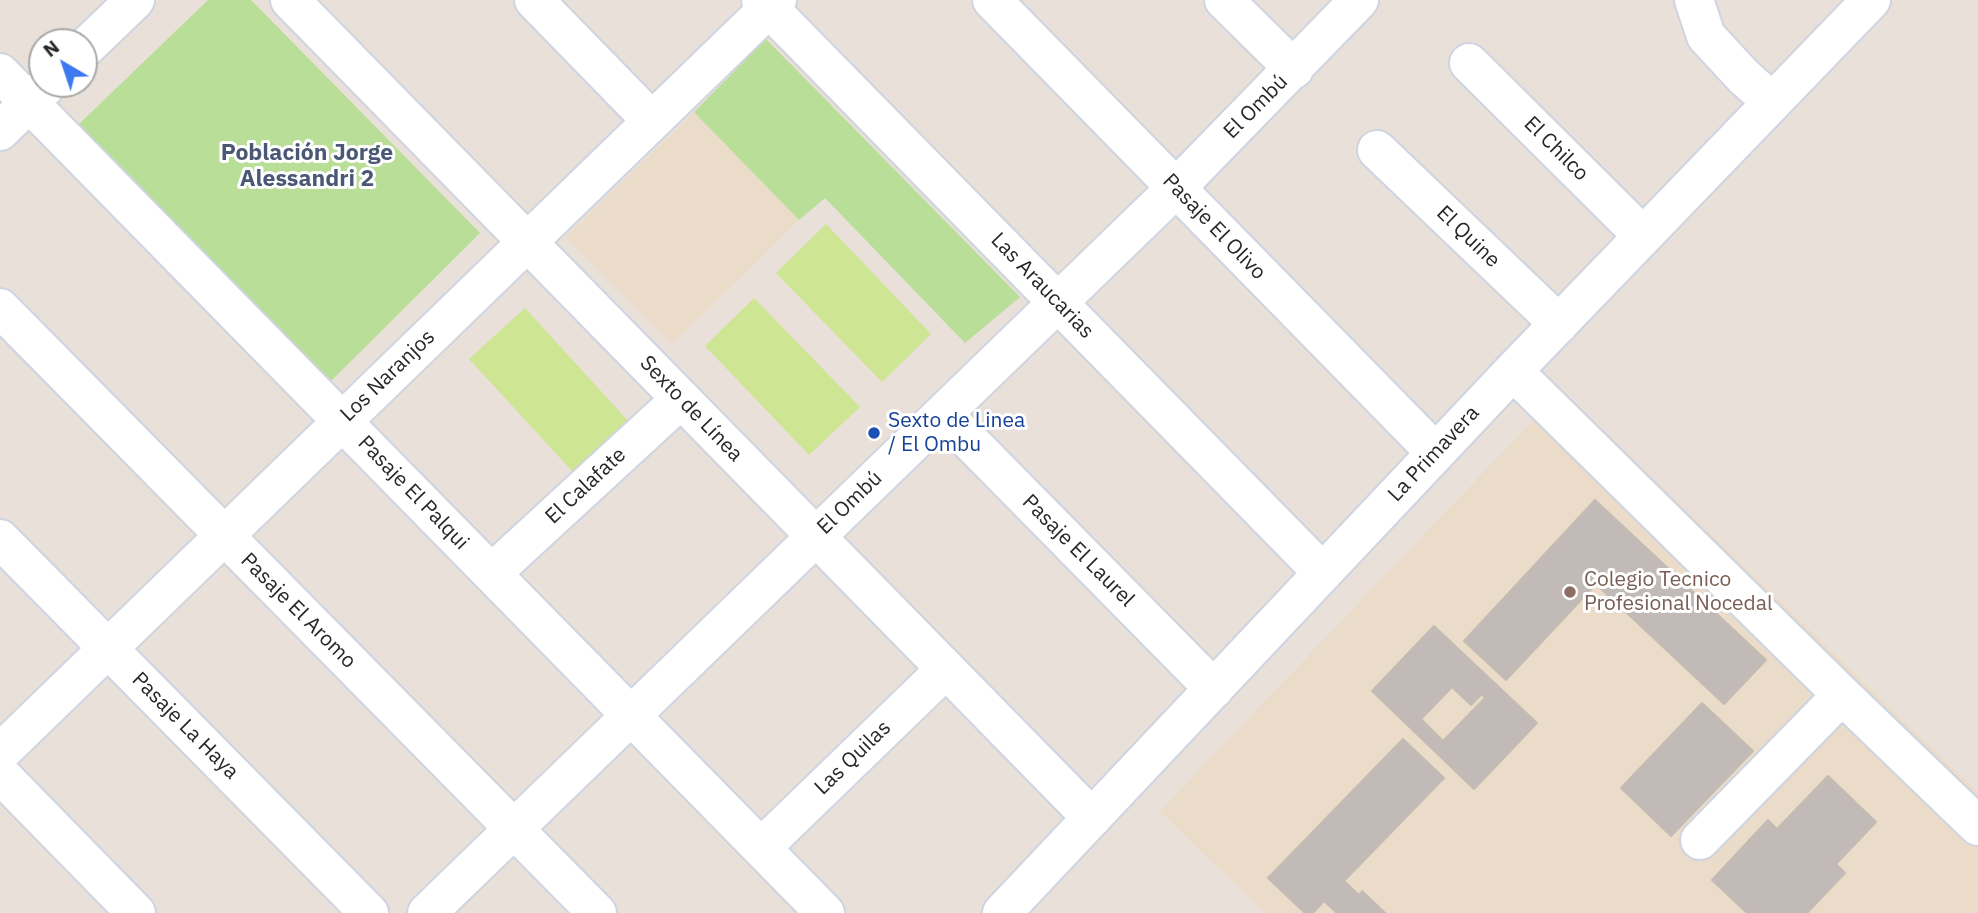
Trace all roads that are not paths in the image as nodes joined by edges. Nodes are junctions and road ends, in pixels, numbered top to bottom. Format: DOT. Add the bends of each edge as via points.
graph roads {
  1 [pos="135,0"];
  2 [pos="290,0"];
  3 [pos="534,0"];
  4 [pos="992,0"];
  5 [pos="1224,0"];
  6 [pos="1359,0"];
  7 [pos="1694,0"];
  8 [pos="1871,0"];
  9 [pos="769,3"];
  10 [pos="98,36"];
  11 [pos="1469,62"];
  12 [pos="1294,69"];
  13 [pos="0,73"];
  14 [pos="28,87"];
  15 [pos="34,98"];
  16 [pos="44,98"];
  17 [pos="1772,102"];
  18 [pos="652,121"];
  19 [pos="0,131"];
  20 [pos="1377,150"];
  21 [pos="1176,188"];
  22 [pos="1643,236"];
  23 [pos="527,242"];
  24 [pos="1058,303"];
  25 [pos="0,308"];
  26 [pos="1559,324"];
  27 [pos="1513,371"];
  28 [pos="681,399"];
  29 [pos="943,414"];
  30 [pos="342,421"];
  31 [pos="1436,453"];
  32 [pos="225,536"];
  33 [pos="816,537"];
  34 [pos="0,540"];
  35 [pos="492,573"];
  36 [pos="1323,573"];
  37 [pos="108,649"];
  38 [pos="946,669"];
  39 [pos="1214,689"];
  40 [pos="1842,695"];
  41 [pos="631,715"];
  42 [pos="0,753"];
  43 [pos="0,774"];
  44 [pos="1092,818"];
  45 [pos="1978,826"];
  46 [pos="514,829"];
  47 [pos="1700,840"];
  48 [pos="761,848"];
  49 [pos="136,913"];
  50 [pos="369,913"];
  51 [pos="427,913"];
  52 [pos="597,913"];
  53 [pos="825,913"];
  54 [pos="1002,913"];
  1 -- 10 [label="street"];
  2 -- 23 [label="street, Sexto de Línea"];
  3 -- 18 [label="street"];
  4 -- 21 [label="street, Pasaje El Olivo"];
  5 -- 12 [label="street"];
  6 -- 12 [label="street, El Ombú"];
  7 -- 17 [label="street" via="1706,36"];
  8 -- 17 [label="street, La Primavera"];
  9 -- 18 [label="street, Los Naranjos"];
  9 -- 24 [label="street, Las Araucarias"];
  11 -- 22 [label="street, El Chilco"];
  12 -- 21 [label="street, El Ombú"];
  13 -- 14 [label="street, Pasaje El Palqui"];
  15 -- 19 [label="street"];
  16 -- 30 [label="street, Pasaje El Palqui"];
  17 -- 22 [label="street, La Primavera"];
  18 -- 23 [label="street, Los Naranjos"];
  20 -- 26 [label="street, El Quine"];
  21 -- 24 [label="street, El Ombú"];
  21 -- 31 [label="street, Pasaje El Olivo"];
  22 -- 26 [label="street, La Primavera"];
  23 -- 28 [label="street, Sexto de Línea"];
  23 -- 30 [label="street, Los Naranjos"];
  24 -- 29 [label="street, El Ombú"];
  24 -- 36 [label="street, Las Araucarias"];
  25 -- 32 [label="street, Pasaje El Aromo"];
  26 -- 27 [label="street, La Primavera"];
  27 -- 31 [label="street, La Primavera"];
  27 -- 40 [label="street"];
  28 -- 33 [label="street, Sexto de Línea"];
  28 -- 35 [label="street, El Calafate"];
  29 -- 33 [label="street, El Ombú"];
  29 -- 39 [label="street, Pasaje El Laurel"];
  30 -- 32 [label="street, Los Naranjos"];
  30 -- 35 [label="street, Pasaje El Palqui"];
  31 -- 36 [label="street, La Primavera"];
  32 -- 37 [label="street, Los Naranjos"];
  32 -- 46 [label="street, Pasaje El Aromo"];
  33 -- 38 [label="street, Sexto de Línea"];
  33 -- 41 [label="street, El Ombú"];
  34 -- 37 [label="street, Pasaje La Haya"];
  35 -- 41 [label="street, Pasaje El Palqui"];
  36 -- 39 [label="street, La Primavera"];
  37 -- 42 [label="street, Los Naranjos"];
  37 -- 50 [label="street, Pasaje La Haya"];
  38 -- 44 [label="street, Sexto de Línea"];
  38 -- 48 [label="street, Las Quilas"];
  39 -- 44 [label="street, La Primavera"];
  40 -- 45 [label="street"];
  40 -- 47 [label="street"];
  41 -- 46 [label="street, El Ombú"];
  41 -- 48 [label="street, Pasaje El Palqui"];
  43 -- 49 [label="street"];
  44 -- 54 [label="street, La Primavera"];
  46 -- 51 [label="street, El Ombú"];
  46 -- 52 [label="street, Pasaje El Aromo"];
  48 -- 53 [label="street, Pasaje El Palqui"];
}
